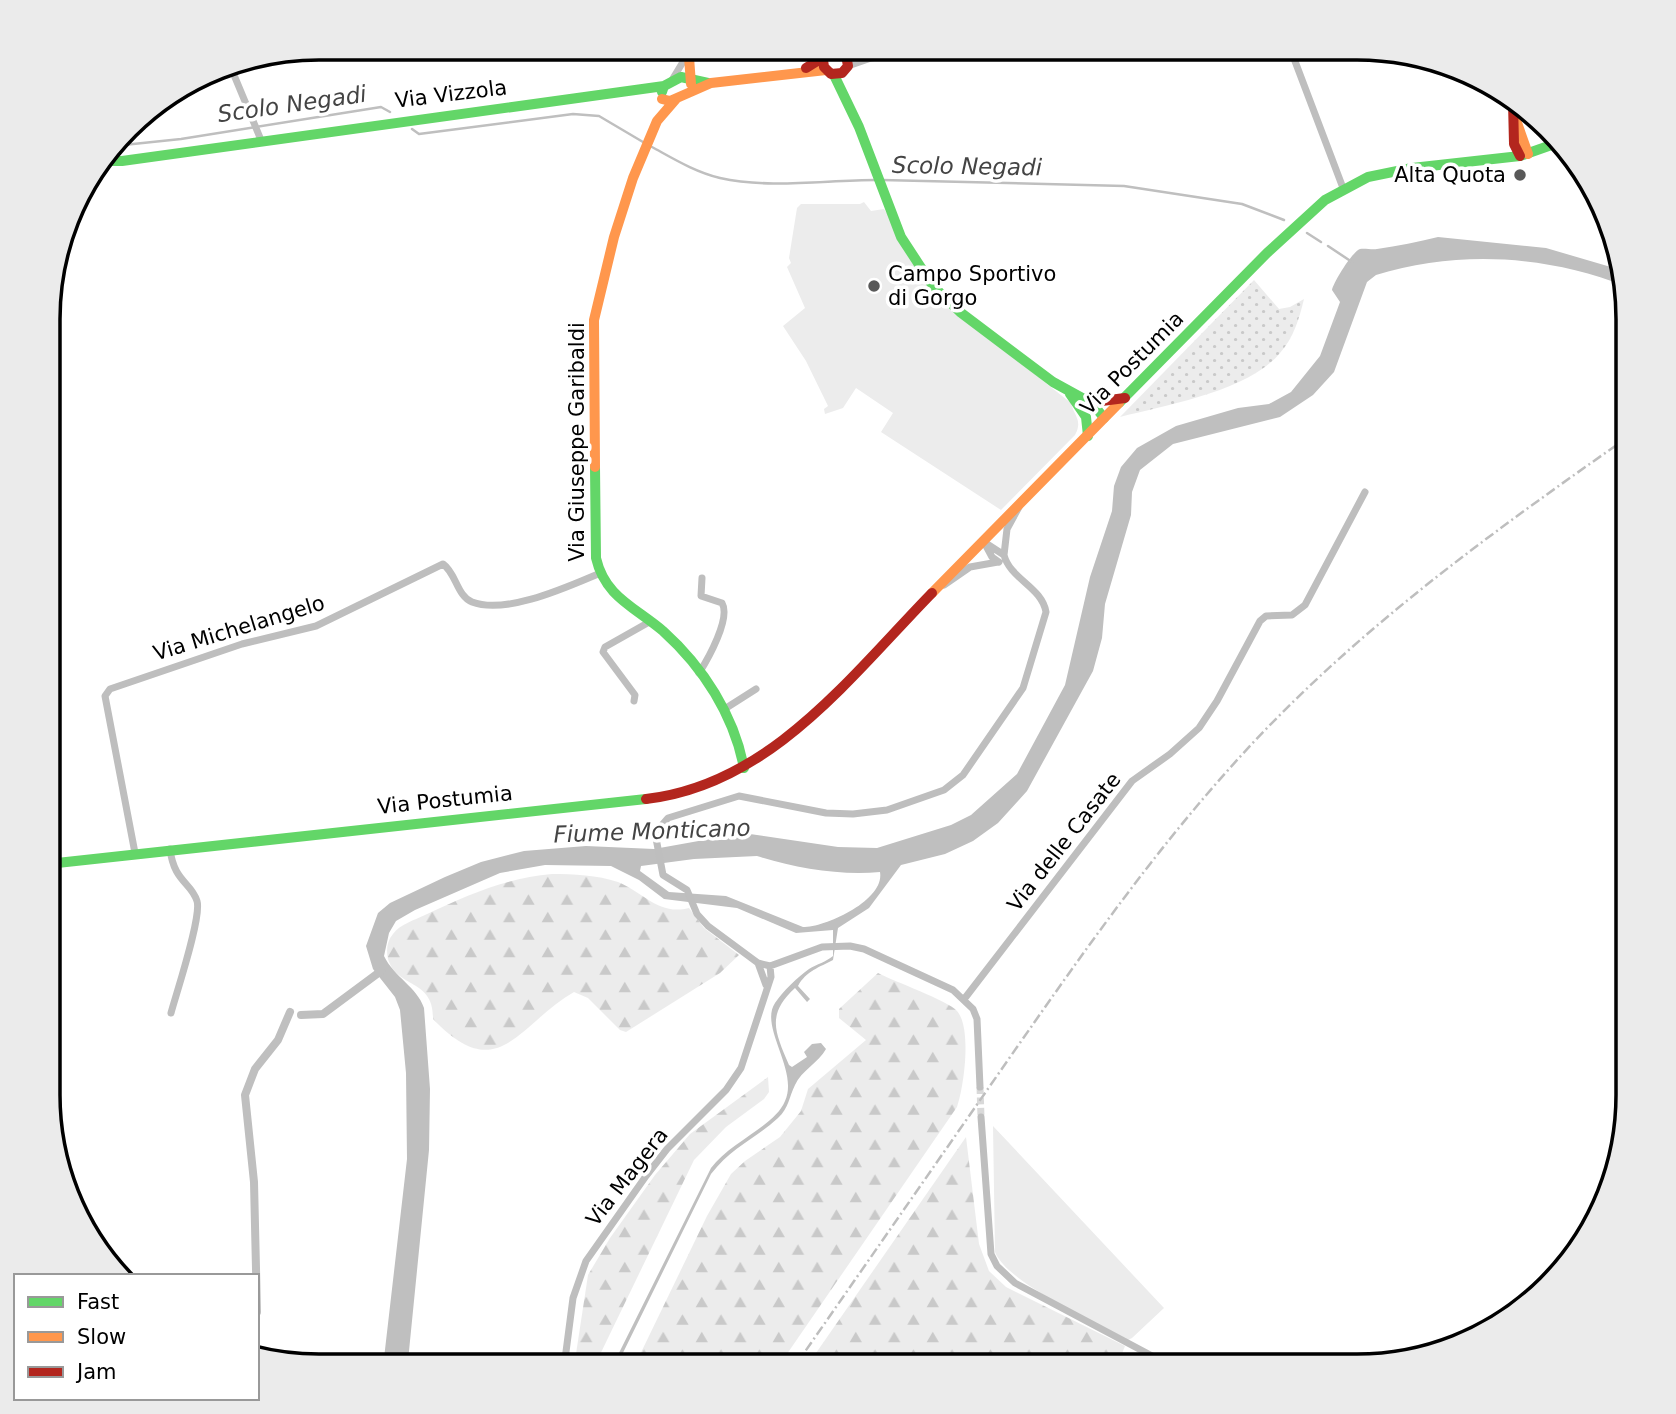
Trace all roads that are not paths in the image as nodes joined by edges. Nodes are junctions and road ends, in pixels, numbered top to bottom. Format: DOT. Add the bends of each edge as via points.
graph roads {
  1 [pos="685,60"];
  2 [pos="690,60"];
  3 [pos="835,60"];
  4 [pos="1295,60"];
  5 [pos="233,74"];
  6 [pos="691,85"];
  7 [pos="665,90"];
  8 [pos="676,99"];
  9 [pos="1513,112"];
  10 [pos="1514,112"];
  11 [pos="657,121"];
  12 [pos="260,137"];
  13 [pos="1514,144"];
  14 [pos="1550,146"];
  15 [pos="1524,155"];
  16 [pos="1497,160"];
  17 [pos="113,161"];
  18 [pos="1343,188"];
  19 [pos="1068,392"];
  20 [pos="1125,398"];
  21 [pos="1094,402"];
  22 [pos="1080,406"];
  23 [pos="1104,419"];
  24 [pos="1087,436"];
  25 [pos="1365,492"];
  26 [pos="1020,505"];
  27 [pos="984,542"];
  28 [pos="1001,558"];
  29 [pos="598,575"];
  30 [pos="702,578"];
  31 [pos="938,589"];
  32 [pos="651,621"];
  33 [pos="699,674"];
  34 [pos="756,689"];
  35 [pos="634,701"];
  36 [pos="723,710"];
  37 [pos="739,739"];
  38 [pos="751,763"];
  39 [pos="170,849"];
  40 [pos="135,853"];
  41 [pos="60,862"];
  42 [pos="783,962"];
  43 [pos="758,963"];
  44 [pos="770,966"];
  45 [pos="771,977"];
  46 [pos="766,985"];
  47 [pos="965,998"];
  48 [pos="171,1013"];
  49 [pos="980,1087"];
  50 [pos="981,1117"];
  51 [pos="566,1354"];
  52 [pos="1148,1354"];
  1 -- 7 [label="street"];
  2 -- 6 [label="street"];
  3 -- 6 [label="street" via="799,71"];
  3 -- 19 [label="street" via="908,252 935,289"];
  4 -- 18 [label="street"];
  5 -- 12 [label="street"];
  6 -- 7 [label="street" via="681,77"];
  6 -- 8 [label="street"];
  7 -- 8 [label="street"];
  7 -- 11 [label="street"];
  7 -- 12 [label="street, Via Vizzola"];
  8 -- 11 [label="street"];
  9 -- 13 [label="street"];
  10 -- 15 [label="street"];
  11 -- 29 [label="street, Via Giuseppe Garibaldi" via="614,237 593,320"];
  12 -- 17 [label="street, Via Vizzola"];
  13 -- 15 [label="street"];
  13 -- 16 [label="street"];
  14 -- 15 [label="street, Via Postumia"];
  15 -- 16 [label="street, Via Postumia"];
  16 -- 18 [label="street, Via Postumia" via="1390,170"];
  18 -- 20 [label="street, Via Postumia" via="1303,218"];
  19 -- 21 [label="street"];
  19 -- 22 [label="street"];
  20 -- 21 [label="street"];
  20 -- 23 [label="street, Via Postumia"];
  21 -- 23 [label="street"];
  22 -- 23 [label="street"];
  22 -- 24 [label="street"];
  23 -- 24 [label="street, Via Postumia"];
  24 -- 26 [label="street, Via Postumia"];
  25 -- 47 [label="street, Via delle Casate" via="1305,605 1292,615 1266,616 1260,621 1199,728 1132,781"];
  26 -- 27 [label="street, Via Postumia"];
  26 -- 28 [label="street" via="1007,529"];
  27 -- 28 [label="street"];
  27 -- 31 [label="street, Via Postumia"];
  28 -- 31 [label="street" via="970,567"];
  28 -- 43 [label="street" via="1044,603 1046,612 1023,688 950,787 887,810 853,814 739,796 668,818 658,826 659,869 687,890 708,926"];
  29 -- 32 [label="street, Via Giuseppe Garibaldi" via="608,592"];
  29 -- 40 [label="street, Via Michelangelo" via="532,600 486,604 466,597 443,564 316,626 242,644 110,689 105,696"];
  30 -- 33 [label="street" via="701,596 722,603 725,612"];
  31 -- 38 [label="street, Via Postumia" via="797,730"];
  32 -- 33 [label="street, Via Giuseppe Garibaldi"];
  32 -- 35 [label="street" via="603,652 635,695"];
  33 -- 36 [label="street, Via Giuseppe Garibaldi"];
  34 -- 36 [label="street"];
  36 -- 37 [label="street, Via Giuseppe Garibaldi"];
  37 -- 38 [label="street, Via Giuseppe Garibaldi"];
  37 -- 38 [label="street, Via Giuseppe Garibaldi"];
  38 -- 39 [label="street, Via Postumia" via="678,795"];
  39 -- 40 [label="street, Via Postumia"];
  39 -- 48 [label="street" via="172,867 197,901"];
  40 -- 41 [label="street, Via Postumia"];
  42 -- 44 [label="street"];
  42 -- 45 [label="street, Via Magera"];
  42 -- 47 [label="street" via="831,946 864,949"];
  43 -- 44 [label="street"];
  43 -- 46 [label="street"];
  44 -- 45 [label="street"];
  45 -- 46 [label="street, Via Magera"];
  46 -- 51 [label="street, Via Magera" via="741,1068 726,1090 667,1149 586,1261 573,1298"];
  47 -- 49 [label="street" via="976,1019"];
  50 -- 52 [label="street" via="989,1241 997,1266 1015,1283"];
}
